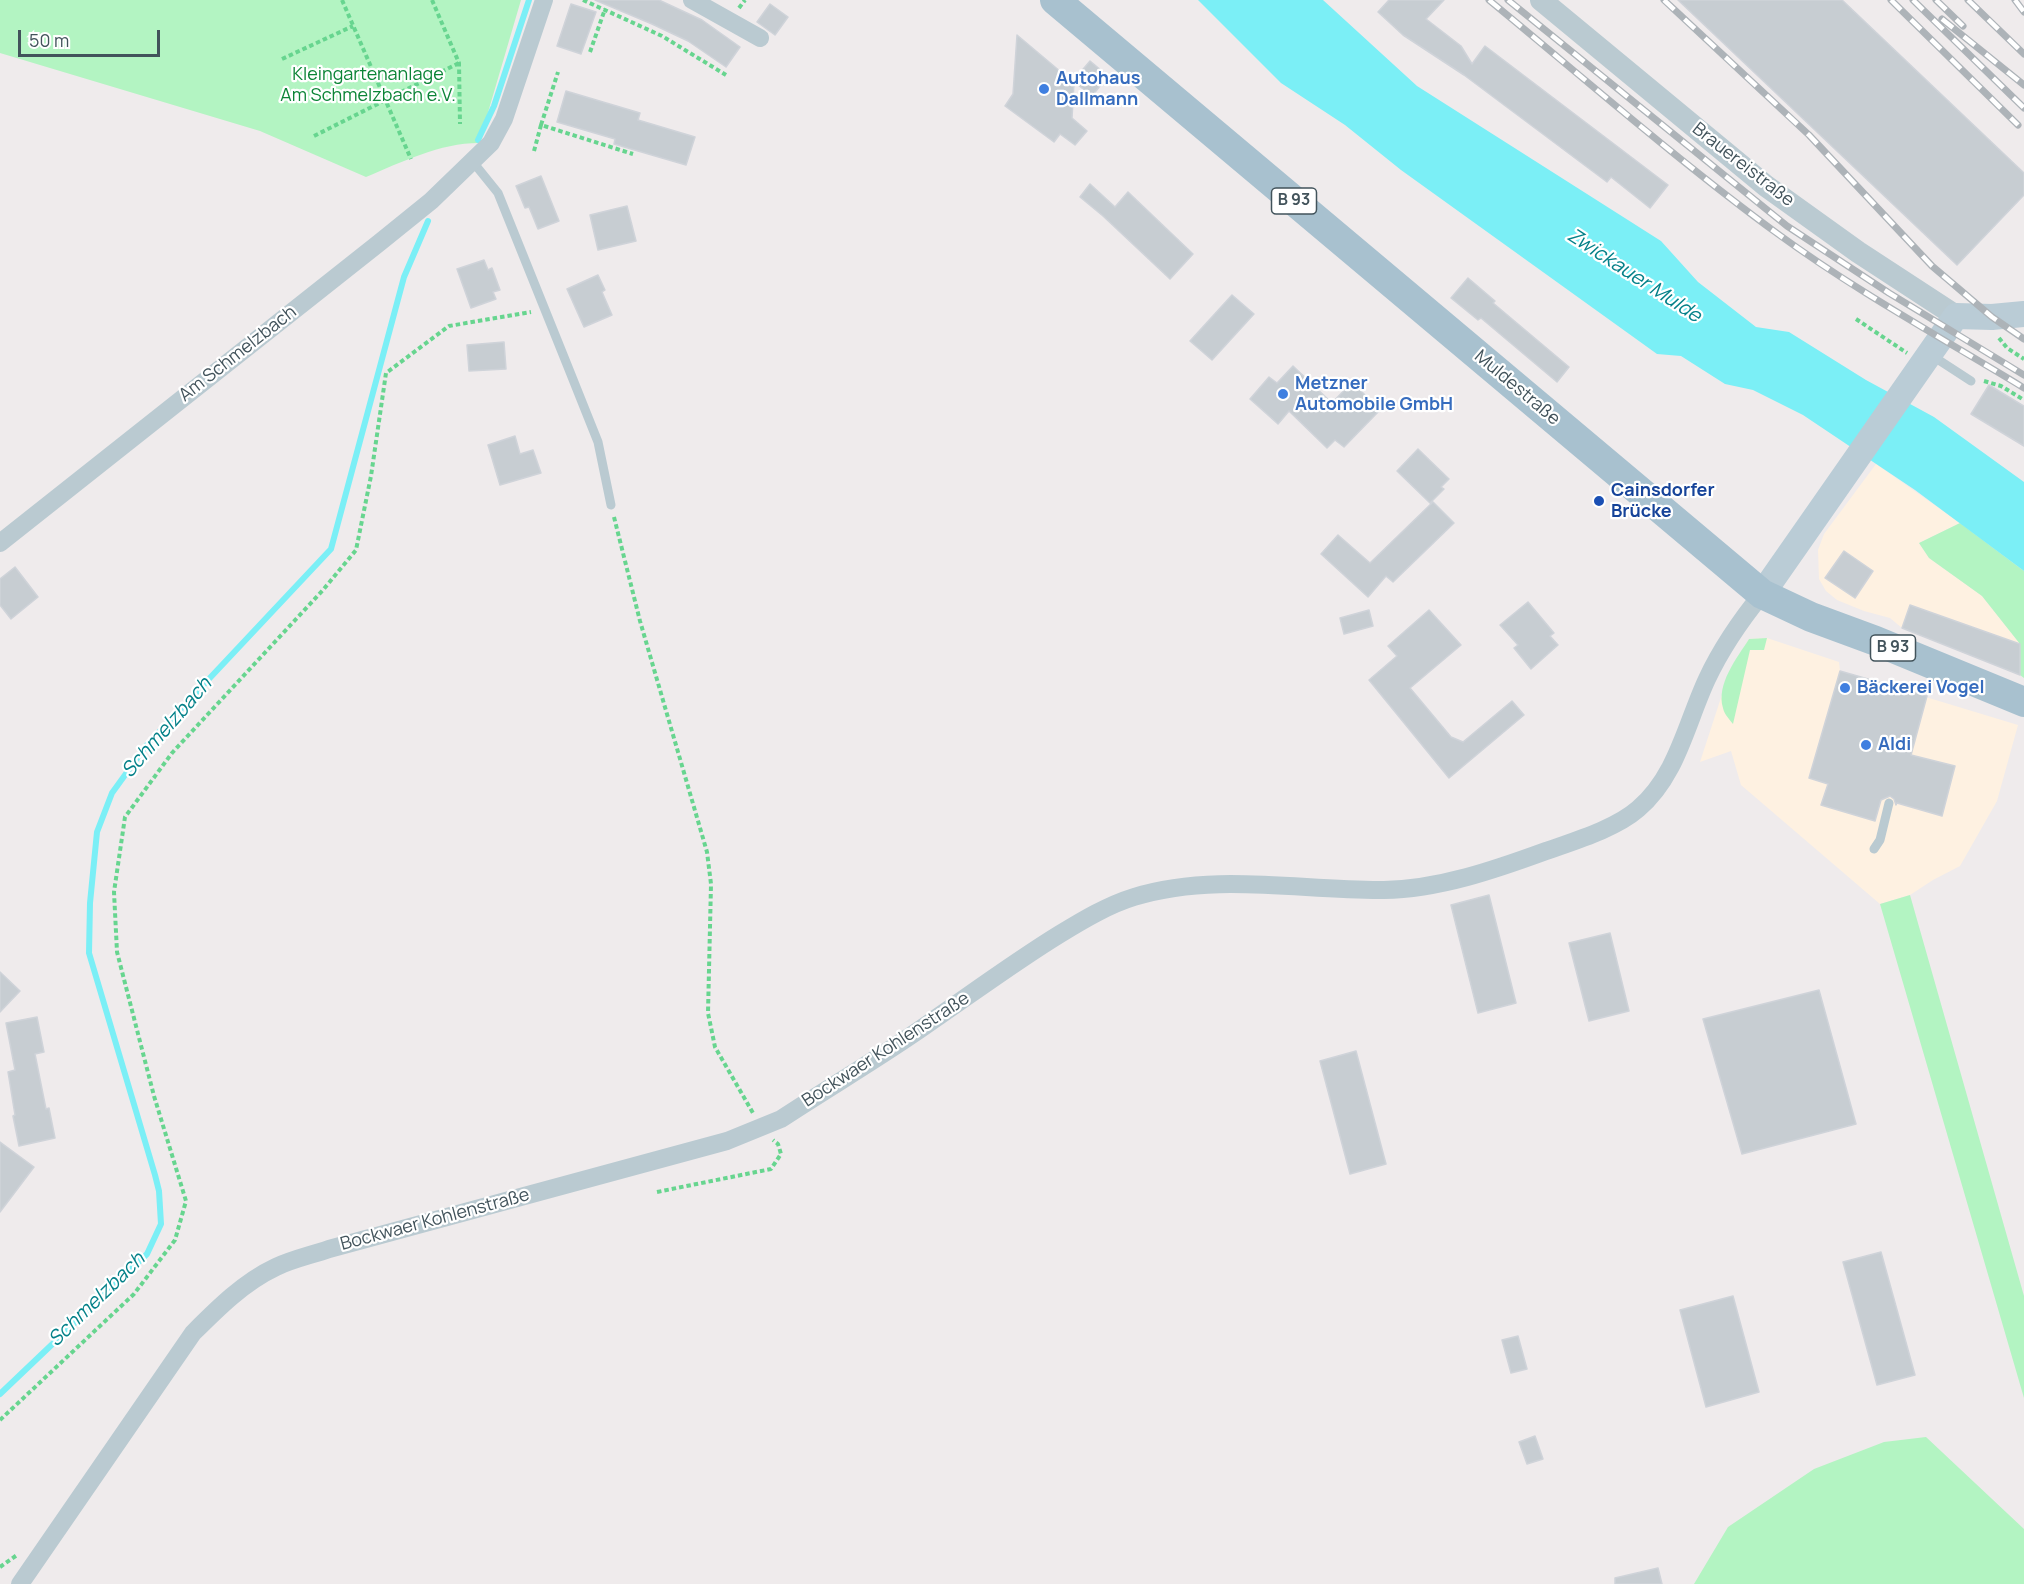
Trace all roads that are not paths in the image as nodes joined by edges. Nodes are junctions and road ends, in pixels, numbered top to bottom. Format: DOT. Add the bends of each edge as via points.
graph roads {
  1 [pos="544,0"];
  2 [pos="692,0"];
  3 [pos="1055,0"];
  4 [pos="1541,0"];
  5 [pos="760,38"];
  6 [pos="473,162"];
  7 [pos="2024,314"];
  8 [pos="1956,316"];
  9 [pos="1921,365"];
  10 [pos="1971,381"];
  11 [pos="611,505"];
  12 [pos="0,543"];
  13 [pos="1762,594"];
  14 [pos="2024,702"];
  15 [pos="1889,803"];
  16 [pos="1874,849"];
  17 [pos="20,1584"];
  1 -- 6 [label="street, Am Schmelzbach" via="504,119"];
  2 -- 5 [label="street"];
  3 -- 13 [label="main road, Muldestraße / B 93"];
  4 -- 8 [label="street, Brauereistraße" via="1766,186"];
  6 -- 11 [label="lane" via="498,193 598,442"];
  6 -- 12 [label="street, Am Schmelzbach" via="379,243"];
  7 -- 8 [label="main road"];
  8 -- 9 [label="main road"];
  9 -- 10 [label="lane"];
  9 -- 13 [label="main road"];
  13 -- 14 [label="main road, Muldestraße / B 93"];
  13 -- 17 [label="street, Bockwaer Kohlenstraße" via="1735,627 1708,678 1671,768 1653,796 1611,825 1523,859 1425,888 1229,884 1174,888 1134,897 1090,915 1025,955 928,1024 760,1129 276,1267 223,1303 193,1333"];
  15 -- 16 [label="lane"];
}
